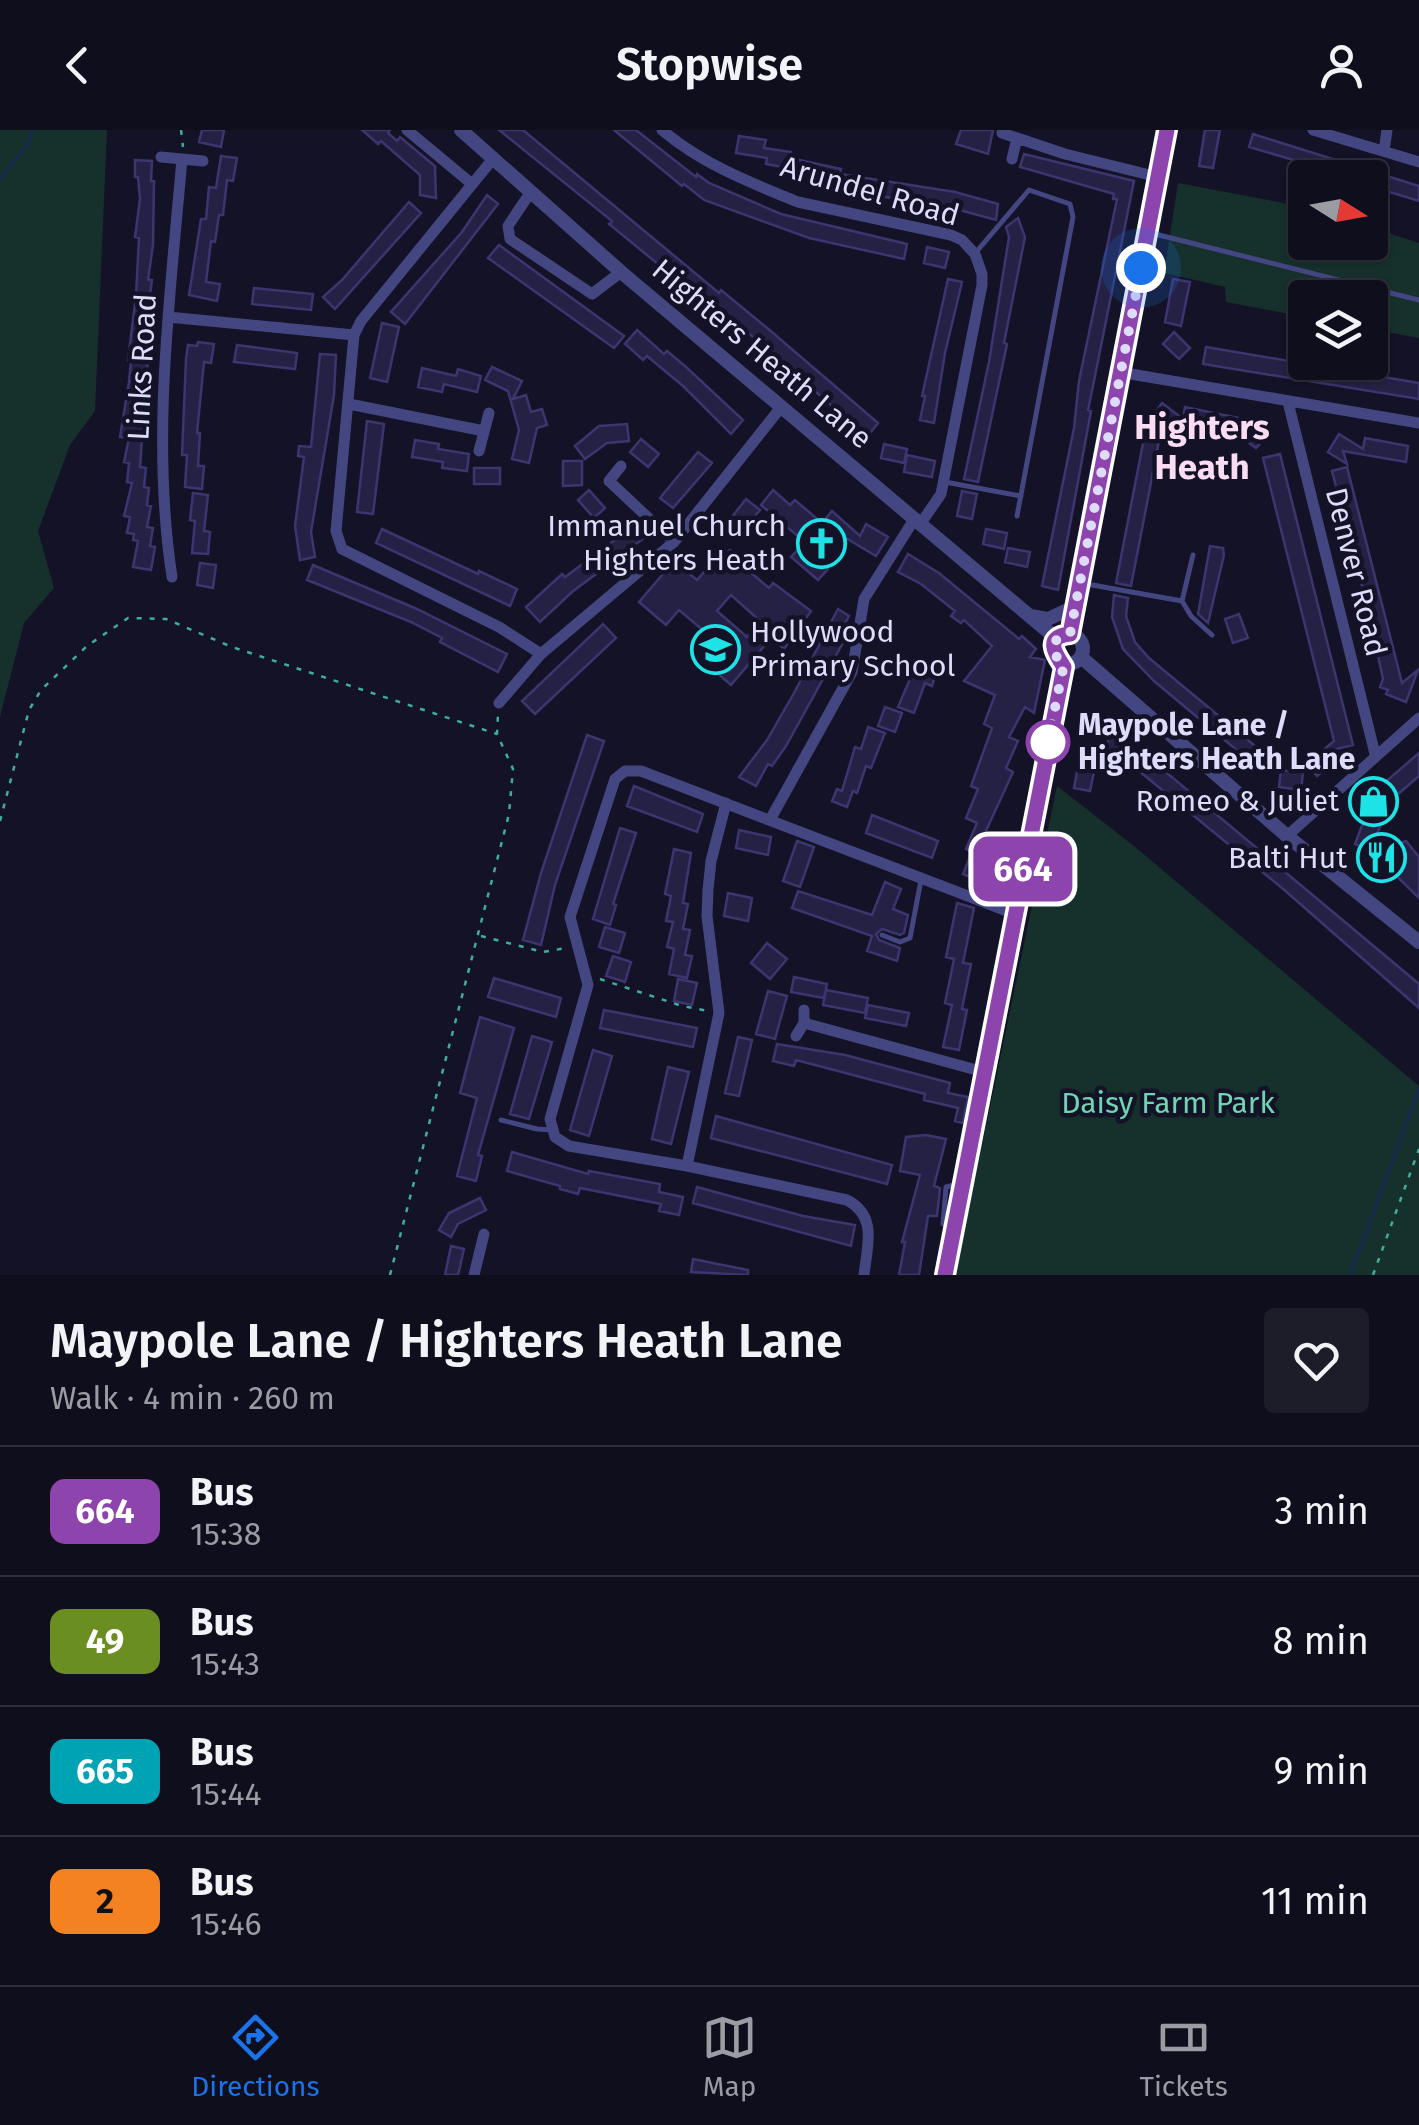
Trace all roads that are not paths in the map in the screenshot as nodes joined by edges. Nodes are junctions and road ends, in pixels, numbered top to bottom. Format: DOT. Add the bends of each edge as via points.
graph roads {
  1 [pos="407,130"];
  2 [pos="461,130"];
  3 [pos="1166,130"];
  4 [pos="1313,130"];
  5 [pos="1387,130"];
  6 [pos="670,132"];
  7 [pos="1002,132"];
  8 [pos="1017,138"];
  9 [pos="1384,151"];
  10 [pos="161,156"];
  11 [pos="182,159"];
  12 [pos="1012,159"];
  13 [pos="492,160"];
  14 [pos="203,161"];
  15 [pos="1419,162"];
  16 [pos="1158,177"];
  17 [pos="472,184"];
  18 [pos="530,193"];
  19 [pos="1148,232"];
  20 [pos="975,254"];
  21 [pos="621,272"];
  22 [pos="1419,300"];
  23 [pos="168,317"];
  24 [pos="354,336"];
  25 [pos="1120,372"];
  26 [pos="1288,402"];
  27 [pos="349,404"];
  28 [pos="782,406"];
  29 [pos="489,413"];
  30 [pos="1419,423"];
  31 [pos="484,431"];
  32 [pos="479,451"];
  33 [pos="621,466"];
  34 [pos="943,482"];
  35 [pos="1021,496"];
  36 [pos="1017,516"];
  37 [pos="918,521"];
  38 [pos="674,542"];
  39 [pos="1193,556"];
  40 [pos="172,577"];
  41 [pos="1078,583"];
  42 [pos="1182,602"];
  43 [pos="1074,608"];
  44 [pos="1030,616"];
  45 [pos="1212,636"];
  46 [pos="1064,637"];
  47 [pos="541,654"];
  48 [pos="1081,657"];
  49 [pos="1064,664"];
  50 [pos="499,703"];
  51 [pos="1419,718"];
  52 [pos="1375,754"];
  53 [pos="726,802"];
  54 [pos="771,818"];
  55 [pos="1287,836"];
  56 [pos="922,877"];
  57 [pos="1014,914"];
  58 [pos="882,935"];
  59 [pos="1419,942"];
  60 [pos="796,1036"];
  61 [pos="984,1072"];
  62 [pos="502,1120"];
  63 [pos="552,1130"];
  64 [pos="687,1166"];
  65 [pos="484,1234"];
  66 [pos="474,1275"];
  67 [pos="864,1275"];
  68 [pos="944,1275"];
  1 -- 17 [label="street"];
  2 -- 13 [label="street, Highters Heath Lane"];
  3 -- 16 [label="street"];
  4 -- 9 [label="street"];
  5 -- 9 [label="street"];
  6 -- 20 [label="street, Arundel Road" via="733,175 798,202 951,235"];
  7 -- 8 [label="street"];
  8 -- 12 [label="street"];
  8 -- 16 [label="street"];
  9 -- 15 [label="street"];
  10 -- 11 [label="street"];
  11 -- 14 [label="street"];
  11 -- 23 [label="street, Links Road"];
  13 -- 17 [label="street"];
  13 -- 18 [label="street, Highters Heath Lane"];
  16 -- 19 [label="street"];
  17 -- 24 [label="street"];
  18 -- 21 [label="street, Highters Heath Lane"];
  18 -- 21 [label="street" via="508,226 510,239 592,294"];
  19 -- 22 [label="lane"];
  19 -- 25 [label="street"];
  20 -- 34 [label="street, Arundel Road" via="982,285"];
  20 -- 35 [label="lane" via="1029,190 1070,204 1073,217"];
  21 -- 28 [label="street, Highters Heath Lane"];
  23 -- 24 [label="street"];
  23 -- 40 [label="street, Links Road" via="162,422"];
  24 -- 27 [label="street"];
  25 -- 26 [label="street"];
  25 -- 41 [label="street"];
  26 -- 30 [label="street"];
  26 -- 52 [label="street, Denver Road"];
  27 -- 31 [label="street"];
  27 -- 47 [label="street" via="336,530 342,549"];
  28 -- 37 [label="street, Highters Heath Lane"];
  28 -- 38 [label="street"];
  29 -- 31 [label="street"];
  31 -- 32 [label="street"];
  33 -- 38 [label="street" via="609,481"];
  34 -- 35 [label="lane"];
  34 -- 37 [label="street, Arundel Road"];
  35 -- 36 [label="lane"];
  37 -- 44 [label="street, Highters Heath Lane"];
  37 -- 54 [label="street, Arundel Road" via="864,600 852,672"];
  38 -- 47 [label="street"];
  39 -- 42 [label="lane"];
  41 -- 42 [label="lane"];
  41 -- 43 [label="street"];
  42 -- 45 [label="lane"];
  43 -- 44 [label="street" via="1048,620"];
  43 -- 46 [label="street"];
  44 -- 46 [label="street, Highters Heath Lane"];
  46 -- 48 [label="street" via="1082,642"];
  46 -- 49 [label="street" via="1054,654"];
  47 -- 50 [label="street"];
  48 -- 49 [label="street"];
  48 -- 55 [label="street"];
  49 -- 57 [label="street"];
  51 -- 52 [label="street"];
  52 -- 55 [label="street"];
  53 -- 54 [label="street"];
  53 -- 63 [label="street" via="642,771 619,773 570,917 587,998"];
  53 -- 64 [label="street" via="707,903 719,1013"];
  54 -- 56 [label="street"];
  55 -- 59 [label="street"];
  56 -- 57 [label="street"];
  56 -- 58 [label="lane" via="910,938 900,942"];
  57 -- 61 [label="street"];
  60 -- 61 [label="street" via="804,1016"];
  61 -- 68 [label="street"];
  62 -- 63 [label="lane"];
  63 -- 64 [label="street" via="568,1146"];
  64 -- 67 [label="street" via="854,1203 869,1222"];
  65 -- 66 [label="street"];
}
